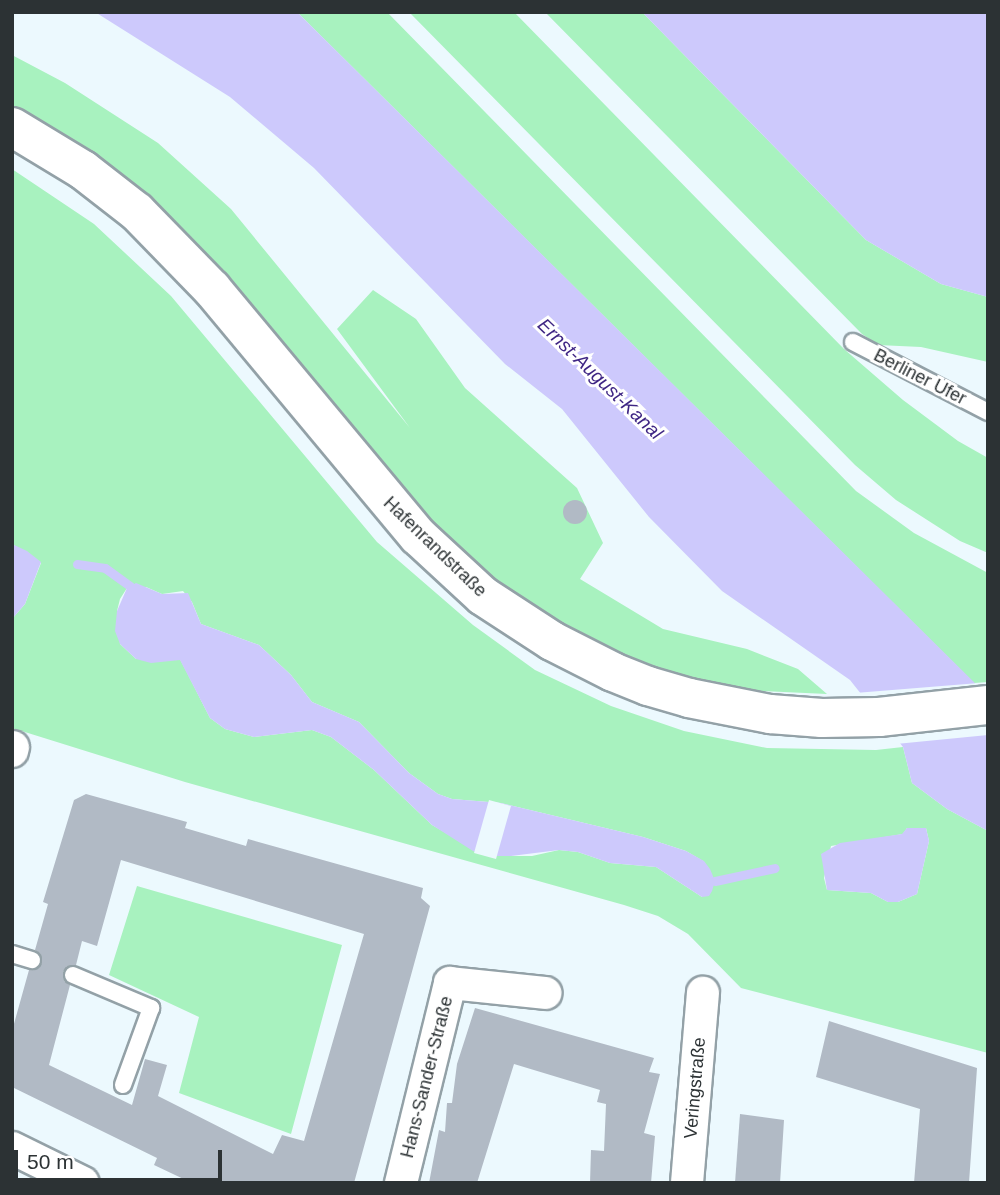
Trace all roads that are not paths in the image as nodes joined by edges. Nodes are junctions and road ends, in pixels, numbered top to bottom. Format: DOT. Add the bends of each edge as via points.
graph roads {
  1 [pos="12,127"];
  2 [pos="853,342"];
  3 [pos="988,412"];
  4 [pos="988,705"];
  5 [pos="12,954"];
  6 [pos="32,960"];
  7 [pos="73,975"];
  8 [pos="545,993"];
  9 [pos="703,993"];
  10 [pos="123,1085"];
  11 [pos="12,1148"];
  12 [pos="83,1183"];
  13 [pos="401,1183"];
  14 [pos="687,1183"];
  1 -- 4 [label="main road, Hafenrandstraße" via="83,170 163,237 212,289 394,510 483,596 552,641 648,686 770,714 852,718"];
  2 -- 3 [label="lane, Berliner Ufer"];
  5 -- 6 [label="lane"];
  7 -- 10 [label="lane" via="151,1008"];
  8 -- 13 [label="street, Hans-Sander-Straße" via="450,983"];
  9 -- 14 [label="street, Veringstraße"];
  11 -- 12 [label="street"];
}
